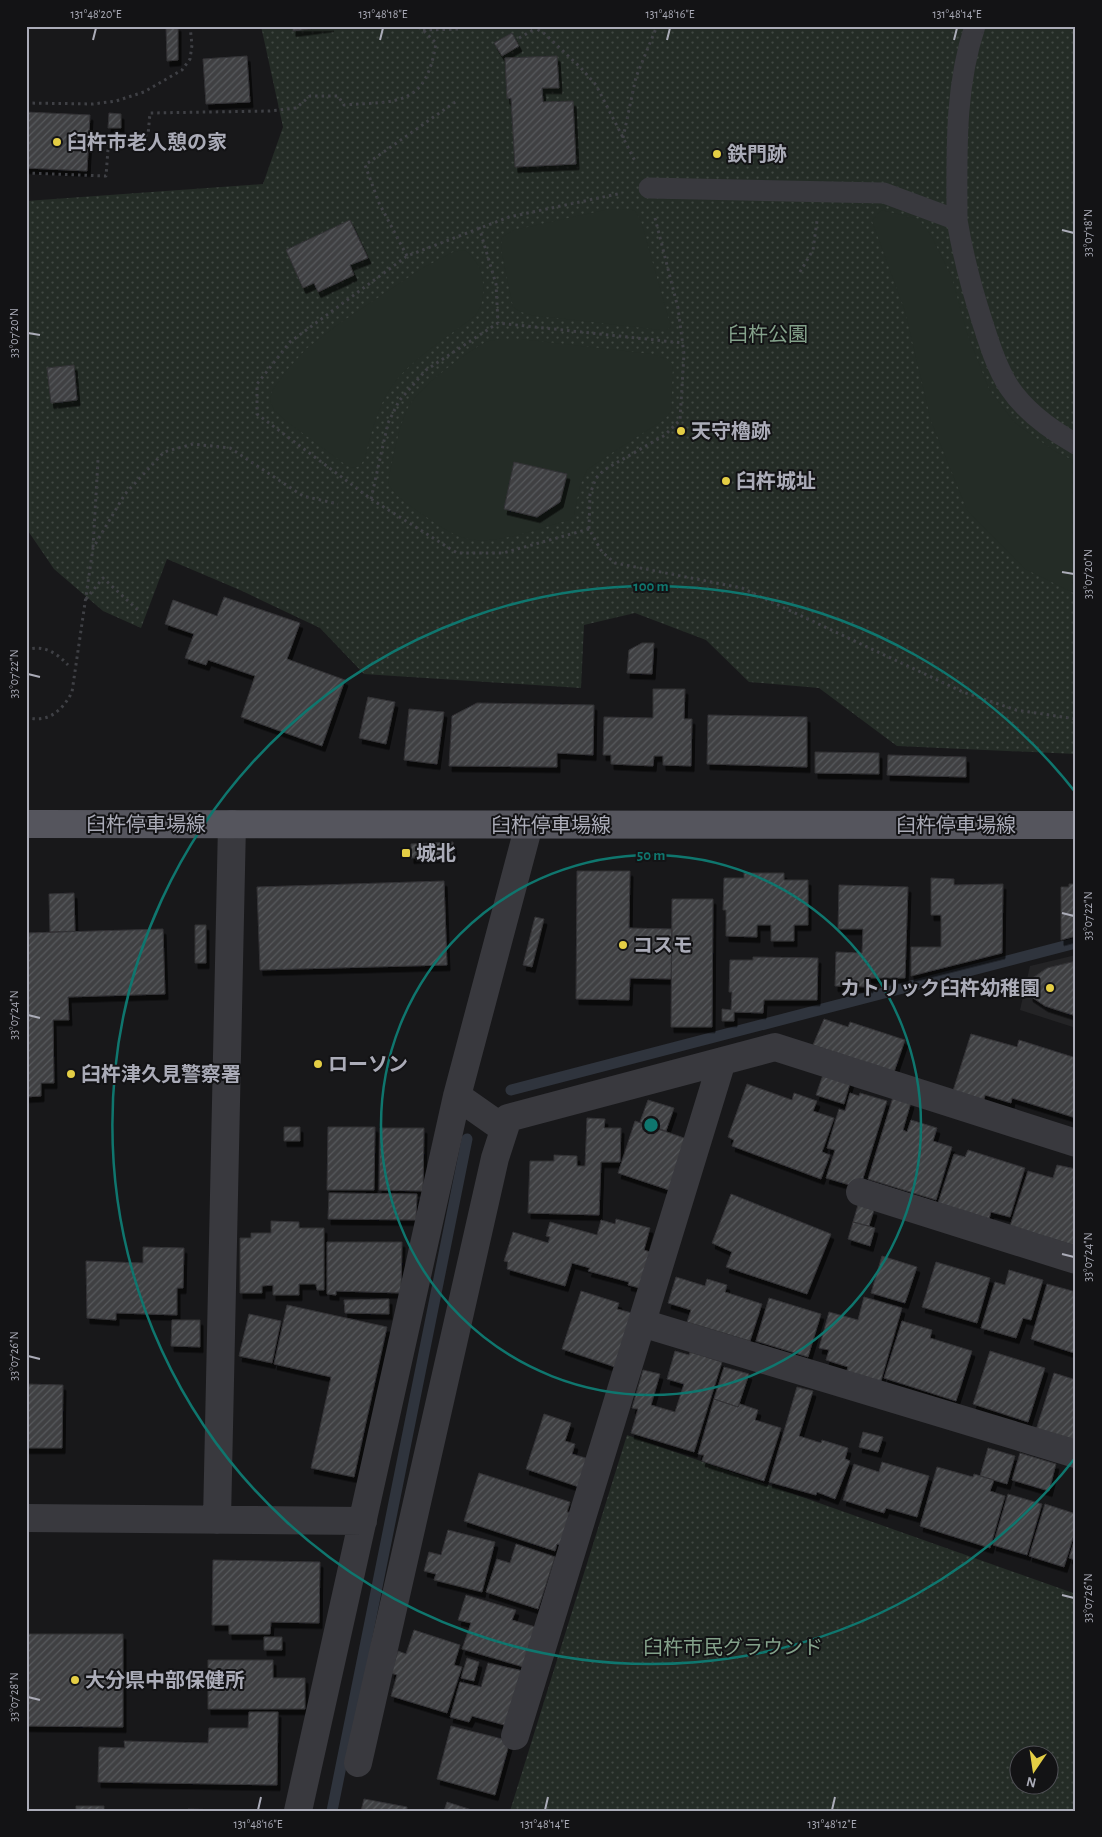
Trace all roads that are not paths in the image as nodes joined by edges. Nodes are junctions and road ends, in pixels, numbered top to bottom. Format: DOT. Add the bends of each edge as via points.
graph roads {
  1 [pos="976,26"];
  2 [pos="649,188"];
  3 [pos="957,220"];
  4 [pos="1076,444"];
  5 [pos="26,824"];
  6 [pos="232,824"];
  7 [pos="529,825"];
  8 [pos="1076,825"];
  9 [pos="722,1062"];
  10 [pos="457,1096"];
  11 [pos="504,1129"];
  12 [pos="1076,1143"];
  13 [pos="860,1192"];
  14 [pos="1076,1260"];
  15 [pos="642,1323"];
  16 [pos="1076,1454"];
  17 [pos="26,1518"];
  18 [pos="217,1520"];
  19 [pos="363,1521"];
  20 [pos="515,1736"];
  21 [pos="358,1764"];
  22 [pos="298,1811"];
  1 -- 3 [label="lane" via="960,96"];
  2 -- 3 [label="lane" via="884,193"];
  3 -- 4 [label="lane" via="970,284 999,368 1010,388 1032,413"];
  5 -- 6 [label="main road, 臼杵停車場線"];
  6 -- 7 [label="main road, 臼杵停車場線"];
  6 -- 18 [label="street"];
  7 -- 8 [label="main road, 臼杵停車場線"];
  7 -- 10 [label="street"];
  9 -- 11 [label="street" via="508,1118"];
  9 -- 12 [label="street" via="776,1047"];
  9 -- 15 [label="street"];
  10 -- 11 [label="street"];
  10 -- 19 [label="street"];
  11 -- 21 [label="street"];
  13 -- 14 [label="street"];
  15 -- 16 [label="street"];
  15 -- 20 [label="street"];
  17 -- 18 [label="street"];
  18 -- 19 [label="street"];
  19 -- 22 [label="street"];
}
